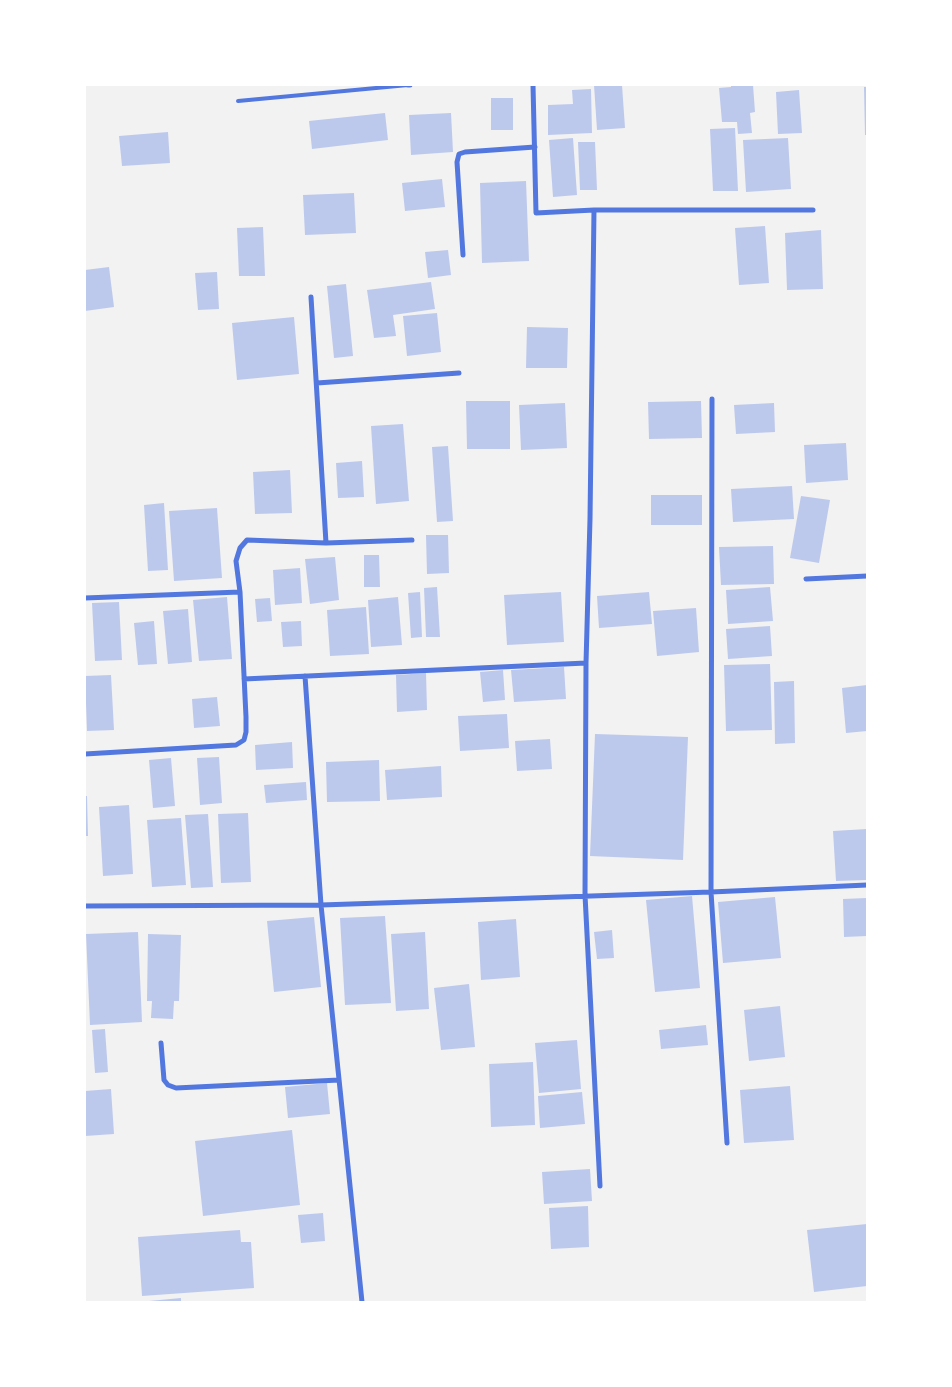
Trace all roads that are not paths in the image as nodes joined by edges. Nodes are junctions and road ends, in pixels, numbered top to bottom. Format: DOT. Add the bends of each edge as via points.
graph roads {
  1 [pos="409,85"];
  2 [pos="533,85"];
  3 [pos="238,101"];
  4 [pos="535,147"];
  5 [pos="594,210"];
  6 [pos="813,210"];
  7 [pos="463,255"];
  8 [pos="311,297"];
  9 [pos="459,373"];
  10 [pos="316,383"];
  11 [pos="712,399"];
  12 [pos="412,540"];
  13 [pos="326,543"];
  14 [pos="867,576"];
  15 [pos="806,579"];
  16 [pos="240,592"];
  17 [pos="85,598"];
  18 [pos="586,663"];
  19 [pos="305,676"];
  20 [pos="244,679"];
  21 [pos="85,754"];
  22 [pos="867,885"];
  23 [pos="711,892"];
  24 [pos="585,895"];
  25 [pos="321,904"];
  26 [pos="85,906"];
  27 [pos="161,1042"];
  28 [pos="339,1080"];
  29 [pos="727,1143"];
  30 [pos="600,1186"];
  31 [pos="362,1302"];
  1 -- 3 [label="lane"];
  2 -- 4 [label="street"];
  4 -- 5 [label="street" via="536,212"];
  4 -- 7 [label="street" via="459,154"];
  5 -- 6 [label="street"];
  5 -- 18 [label="street"];
  8 -- 10 [label="street"];
  9 -- 10 [label="street"];
  10 -- 13 [label="street"];
  11 -- 23 [label="street"];
  12 -- 13 [label="street"];
  13 -- 16 [label="street" via="247,540 240,548 236,562"];
  14 -- 15 [label="street"];
  16 -- 17 [label="street"];
  16 -- 20 [label="street"];
  18 -- 19 [label="street"];
  18 -- 24 [label="street"];
  19 -- 20 [label="street"];
  19 -- 25 [label="street"];
  20 -- 21 [label="street" via="246,732 244,740 236,745"];
  22 -- 23 [label="street"];
  23 -- 24 [label="street"];
  23 -- 29 [label="street"];
  24 -- 25 [label="street"];
  24 -- 30 [label="street"];
  25 -- 26 [label="street"];
  25 -- 28 [label="street"];
  27 -- 28 [label="street" via="164,1080 176,1088"];
  28 -- 31 [label="street"];
}
